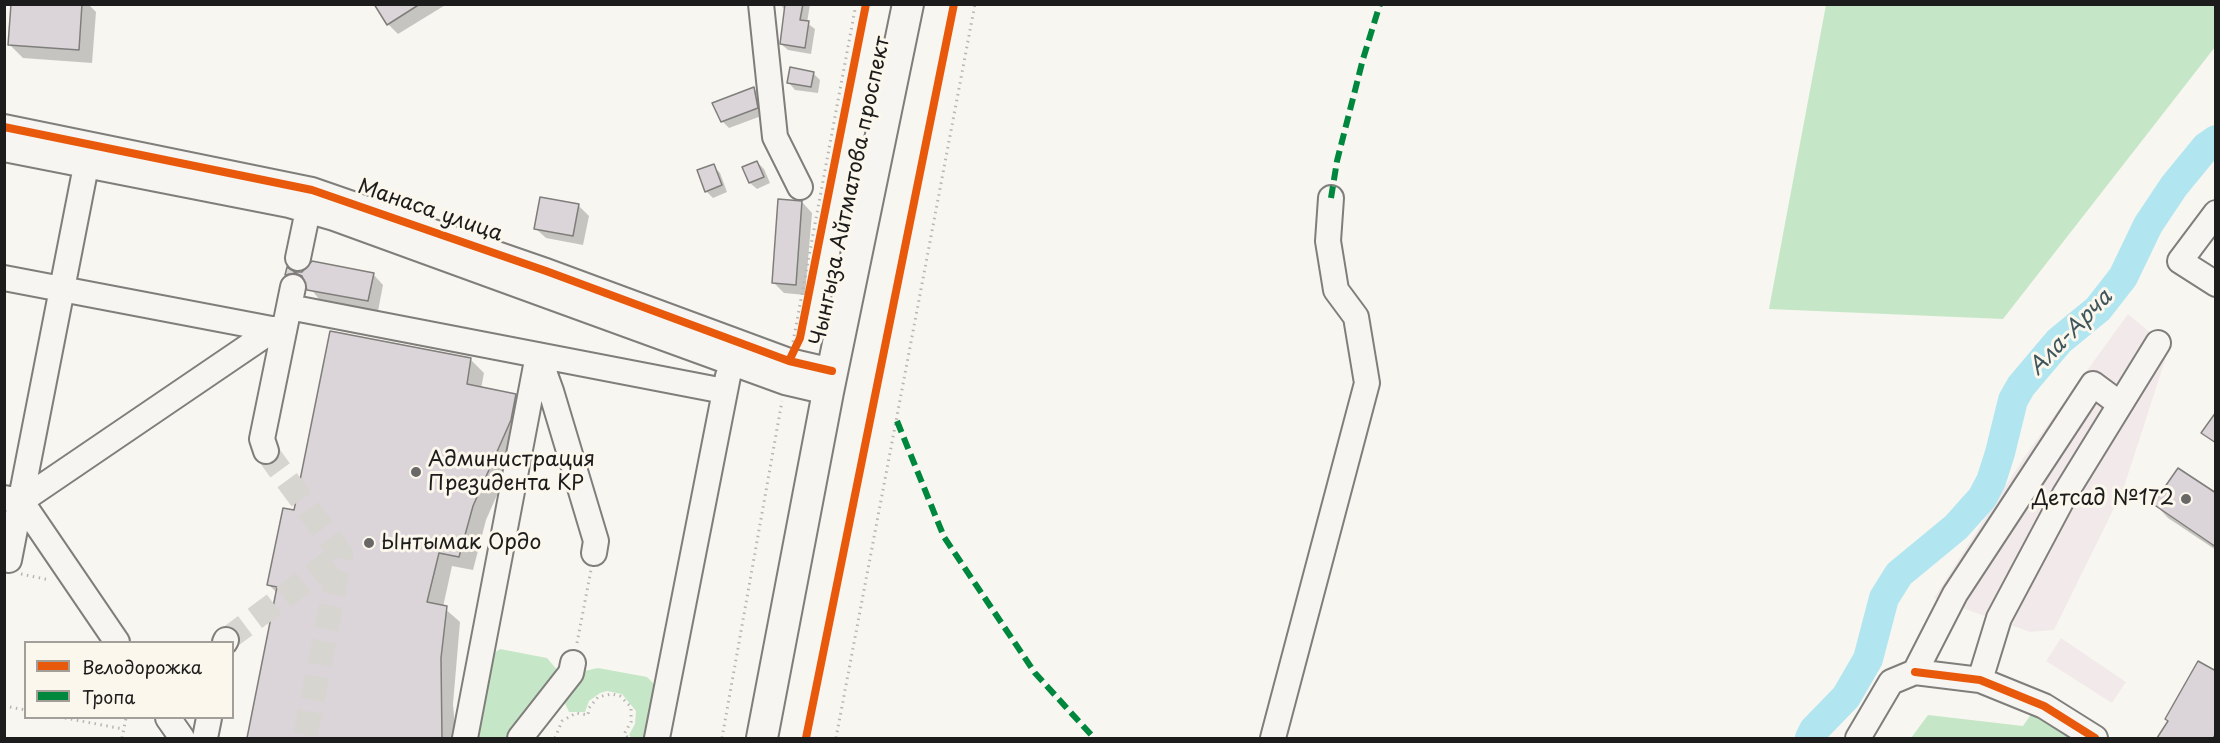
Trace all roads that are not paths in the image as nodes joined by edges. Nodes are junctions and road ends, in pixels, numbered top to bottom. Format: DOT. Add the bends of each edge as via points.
graph roads {
  1 [pos="760,4"];
  2 [pos="908,4"];
  3 [pos="4,127"];
  4 [pos="4,149"];
  5 [pos="86,166"];
  6 [pos="800,187"];
  7 [pos="1331,198"];
  8 [pos="309,200"];
  9 [pos="2216,213"];
  10 [pos="298,258"];
  11 [pos="4,278"];
  12 [pos="2216,284"];
  13 [pos="62,289"];
  14 [pos="279,330"];
  15 [pos="2158,343"];
  16 [pos="538,355"];
  17 [pos="731,362"];
  18 [pos="830,381"];
  19 [pos="724,391"];
  20 [pos="2120,404"];
  21 [pos="266,452"];
  22 [pos="13,499"];
  23 [pos="594,554"];
  24 [pos="13,567"];
  25 [pos="116,641"];
  26 [pos="573,663"];
  27 [pos="1915,672"];
  28 [pos="1980,680"];
  29 [pos="169,719"];
  30 [pos="209,719"];
  31 [pos="182,738"];
  32 [pos="205,738"];
  33 [pos="465,738"];
  34 [pos="520,738"];
  35 [pos="657,738"];
  36 [pos="762,738"];
  37 [pos="1273,738"];
  38 [pos="1858,738"];
  39 [pos="2095,738"];
  1 -- 6 [label="street" via="775,137"];
  2 -- 18 [label="main road, Чынгыза Айтматова проспект"];
  3 -- 8 [label="street, Манаса улица"];
  4 -- 5 [label="street, Манаса улица"];
  5 -- 8 [label="street, Манаса улица"];
  5 -- 13 [label="street"];
  7 -- 37 [label="street" via="1328,241 1336,290 1356,317 1367,383"];
  8 -- 10 [label="street"];
  8 -- 17 [label="street, Манаса улица"];
  8 -- 18 [label="street, Манаса улица" via="546,271 789,361"];
  9 -- 12 [label="street" via="2180,261"];
  11 -- 13 [label="street"];
  13 -- 14 [label="street"];
  13 -- 22 [label="street"];
  14 -- 16 [label="street" via="291,297"];
  14 -- 21 [label="street" via="262,439"];
  14 -- 22 [label="street"];
  15 -- 20 [label="street"];
  16 -- 19 [label="street"];
  16 -- 23 [label="street" via="596,541"];
  16 -- 33 [label="street"];
  17 -- 18 [label="street, Манаса улица" via="785,382"];
  17 -- 19 [label="street"];
  18 -- 36 [label="main road, Чынгыза Айтматова проспект"];
  19 -- 35 [label="street"];
  20 -- 27 [label="street" via="2092,384 1955,594"];
  20 -- 28 [label="street" via="2065,494 1999,618"];
  22 -- 24 [label="street"];
  22 -- 25 [label="street"];
  26 -- 34 [label="street" via="571,673"];
  27 -- 28 [label="street"];
  27 -- 38 [label="street" via="1891,682"];
  28 -- 39 [label="street" via="2044,706"];
  29 -- 31 [label="street"];
  30 -- 32 [label="street"];
}
